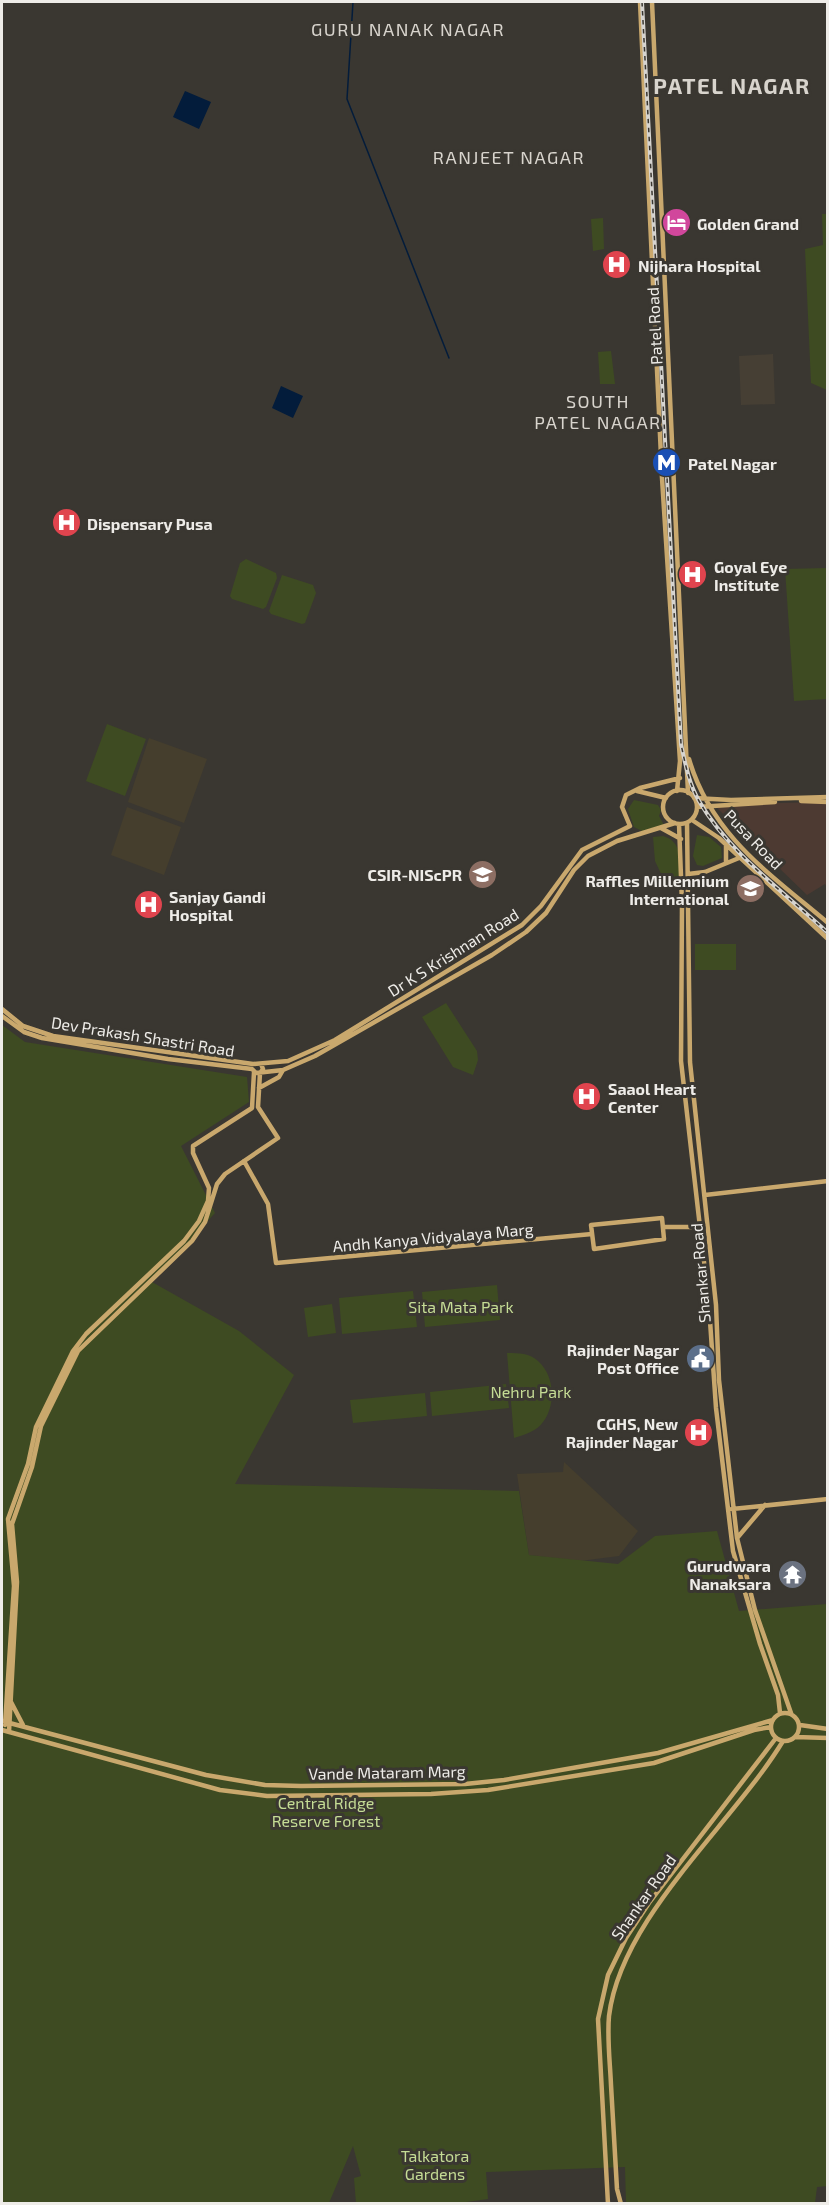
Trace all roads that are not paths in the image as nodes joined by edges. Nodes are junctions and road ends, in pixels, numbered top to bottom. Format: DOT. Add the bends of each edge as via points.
graph roads {
  1 [pos="640,2"];
  2 [pos="652,2"];
  3 [pos="687,754"];
  4 [pos="680,778"];
  5 [pos="635,790"];
  6 [pos="677,791"];
  7 [pos="688,793"];
  8 [pos="828,797"];
  9 [pos="666,798"];
  10 [pos="694,798"];
  11 [pos="704,799"];
  12 [pos="828,802"];
  13 [pos="697,807"];
  14 [pos="708,807"];
  15 [pos="690,821"];
  16 [pos="677,824"];
  17 [pos="630,826"];
  18 [pos="661,828"];
  19 [pos="642,833"];
  20 [pos="681,839"];
  21 [pos="726,846"];
  22 [pos="739,858"];
  23 [pos="726,863"];
  24 [pos="688,874"];
  25 [pos="685,903"];
  26 [pos="828,923"];
  27 [pos="828,939"];
  28 [pos="436,978"];
  29 [pos="440,985"];
  30 [pos="2,1009"];
  31 [pos="2,1016"];
  32 [pos="261,1064"];
  33 [pos="255,1070"];
  34 [pos="283,1070"];
  35 [pos="259,1088"];
  36 [pos="258,1107"];
  37 [pos="252,1108"];
  38 [pos="244,1161"];
  39 [pos="828,1181"];
  40 [pos="705,1195"];
  41 [pos="663,1227"];
  42 [pos="701,1227"];
  43 [pos="708,1227"];
  44 [pos="592,1234"];
  45 [pos="828,1499"];
  46 [pos="765,1505"];
  47 [pos="732,1509"];
  48 [pos="737,1538"];
  49 [pos="7,1696"];
  50 [pos="11,1702"];
  51 [pos="2,1706"];
  52 [pos="780,1713"];
  53 [pos="791,1713"];
  54 [pos="773,1720"];
  55 [pos="5,1722"];
  56 [pos="23,1725"];
  57 [pos="800,1725"];
  58 [pos="771,1727"];
  59 [pos="828,1729"];
  60 [pos="5,1730"];
  61 [pos="795,1737"];
  62 [pos="776,1738"];
  63 [pos="828,1738"];
  64 [pos="783,1741"];
  65 [pos="608,2204"];
  66 [pos="621,2204"];
  1 -- 4 [label="main road, Patel Road"];
  2 -- 3 [label="main road, Patel Road"];
  3 -- 7 [label="main road, Patel Road"];
  3 -- 11 [label="main road, Pusa Road"];
  4 -- 5 [label="main road"];
  4 -- 6 [label="main road, Patel Road"];
  5 -- 9 [label="main road"];
  5 -- 17 [label="main road" via="622,804"];
  6 -- 7 [label="main road"];
  6 -- 9 [label="main road"];
  7 -- 10 [label="main road"];
  8 -- 11 [label="main road"];
  9 -- 16 [label="main road" via="664,812"];
  10 -- 11 [label="main road"];
  10 -- 13 [label="main road"];
  11 -- 14 [label="main road, Pusa Road"];
  12 -- 14 [label="main road" via="731,803"];
  13 -- 14 [label="main road"];
  13 -- 15 [label="main road"];
  14 -- 26 [label="main road, Pusa Road" via="732,838"];
  15 -- 16 [label="main road"];
  15 -- 21 [label="main road, Pusa Road"];
  15 -- 24 [label="main road, Shankar Road"];
  16 -- 18 [label="main road, Dr K S Krishnan Road"];
  16 -- 20 [label="main road, Shankar Road"];
  17 -- 19 [label="main road"];
  17 -- 28 [label="main road, Dr K S Krishnan Road" via="582,850 522,925"];
  18 -- 19 [label="main road, Dr K S Krishnan Road"];
  18 -- 20 [label="main road"];
  19 -- 29 [label="main road, Dr K S Krishnan Road" via="606,845 588,856 546,913 526,932"];
  20 -- 25 [label="main road, Shankar Road"];
  21 -- 22 [label="main road, Pusa Road"];
  21 -- 23 [label="main road"];
  22 -- 23 [label="main road"];
  22 -- 27 [label="main road, Pusa Road"];
  23 -- 24 [label="main road"];
  24 -- 25 [label="main road, Shankar Road"];
  25 -- 40 [label="main road, Shankar Road" via="690,1062"];
  25 -- 42 [label="main road, Shankar Road" via="681,1062"];
  28 -- 29 [label="main road"];
  28 -- 32 [label="main road, Dr K S Krishnan Road" via="313,1051 288,1061"];
  29 -- 34 [label="main road, Dr K S Krishnan Road"];
  30 -- 33 [label="main road, Dev Prakash Shastri Road" via="23,1026 53,1036"];
  31 -- 33 [label="main road, Dev Prakash Shastri Road" via="24,1032 42,1038"];
  32 -- 33 [label="main road, Dr K S Krishnan Road"];
  32 -- 33 [label="main road" via="263,1069"];
  33 -- 34 [label="main road, Dr K S Krishnan Road"];
  33 -- 35 [label="main road"];
  33 -- 37 [label="main road"];
  34 -- 35 [label="main road" via="279,1077"];
  35 -- 36 [label="main road"];
  36 -- 37 [label="main road"];
  36 -- 38 [label="main road" via="278,1138"];
  37 -- 49 [label="main road" via="195,1143 193,1153 209,1188 199,1221 184,1241 72,1350 37,1425 8,1519 14,1586"];
  38 -- 44 [label="main road, Andh Kanya Vidyalaya Marg" via="267,1204 276,1263"];
  38 -- 50 [label="main road" via="225,1174 205,1222 192,1241 78,1351 41,1426 32,1467 12,1524 17,1582"];
  39 -- 40 [label="main road"];
  40 -- 43 [label="main road, Shankar Road"];
  41 -- 42 [label="main road"];
  41 -- 44 [label="main road" via="662,1218 591,1225"];
  41 -- 44 [label="main road" via="664,1239 594,1249"];
  42 -- 43 [label="main road"];
  42 -- 47 [label="main road, Shankar Road" via="716,1408"];
  43 -- 47 [label="main road, Shankar Road"];
  45 -- 46 [label="main road"];
  46 -- 47 [label="main road"];
  46 -- 48 [label="main road"];
  47 -- 48 [label="main road, Shankar Road"];
  47 -- 52 [label="main road, Shankar Road" via="733,1551 778,1695"];
  48 -- 53 [label="main road, Shankar Road" via="755,1610"];
  49 -- 51 [label="main road"];
  49 -- 55 [label="main road"];
  50 -- 55 [label="main road"];
  50 -- 56 [label="main road"];
  52 -- 53 [label="main road"];
  52 -- 54 [label="main road"];
  53 -- 57 [label="main road"];
  54 -- 56 [label="main road, Vande Mataram Marg" via="658,1753 564,1771 465,1784 423,1785 265,1785 238,1781 136,1758"];
  54 -- 58 [label="main road"];
  55 -- 56 [label="main road, Vande Mataram Marg"];
  55 -- 60 [label="main road"];
  57 -- 59 [label="main road"];
  57 -- 61 [label="main road"];
  58 -- 60 [label="main road, Vande Mataram Marg" via="654,1763 488,1790 267,1796 220,1790"];
  58 -- 62 [label="main road"];
  61 -- 63 [label="main road"];
  61 -- 64 [label="main road"];
  62 -- 64 [label="main road"];
  62 -- 65 [label="main road, Shankar Road" via="649,1903 608,1975 598,2019"];
  64 -- 66 [label="main road, Shankar Road" via="655,1910 618,1977 609,2016 609,2055"];
}
